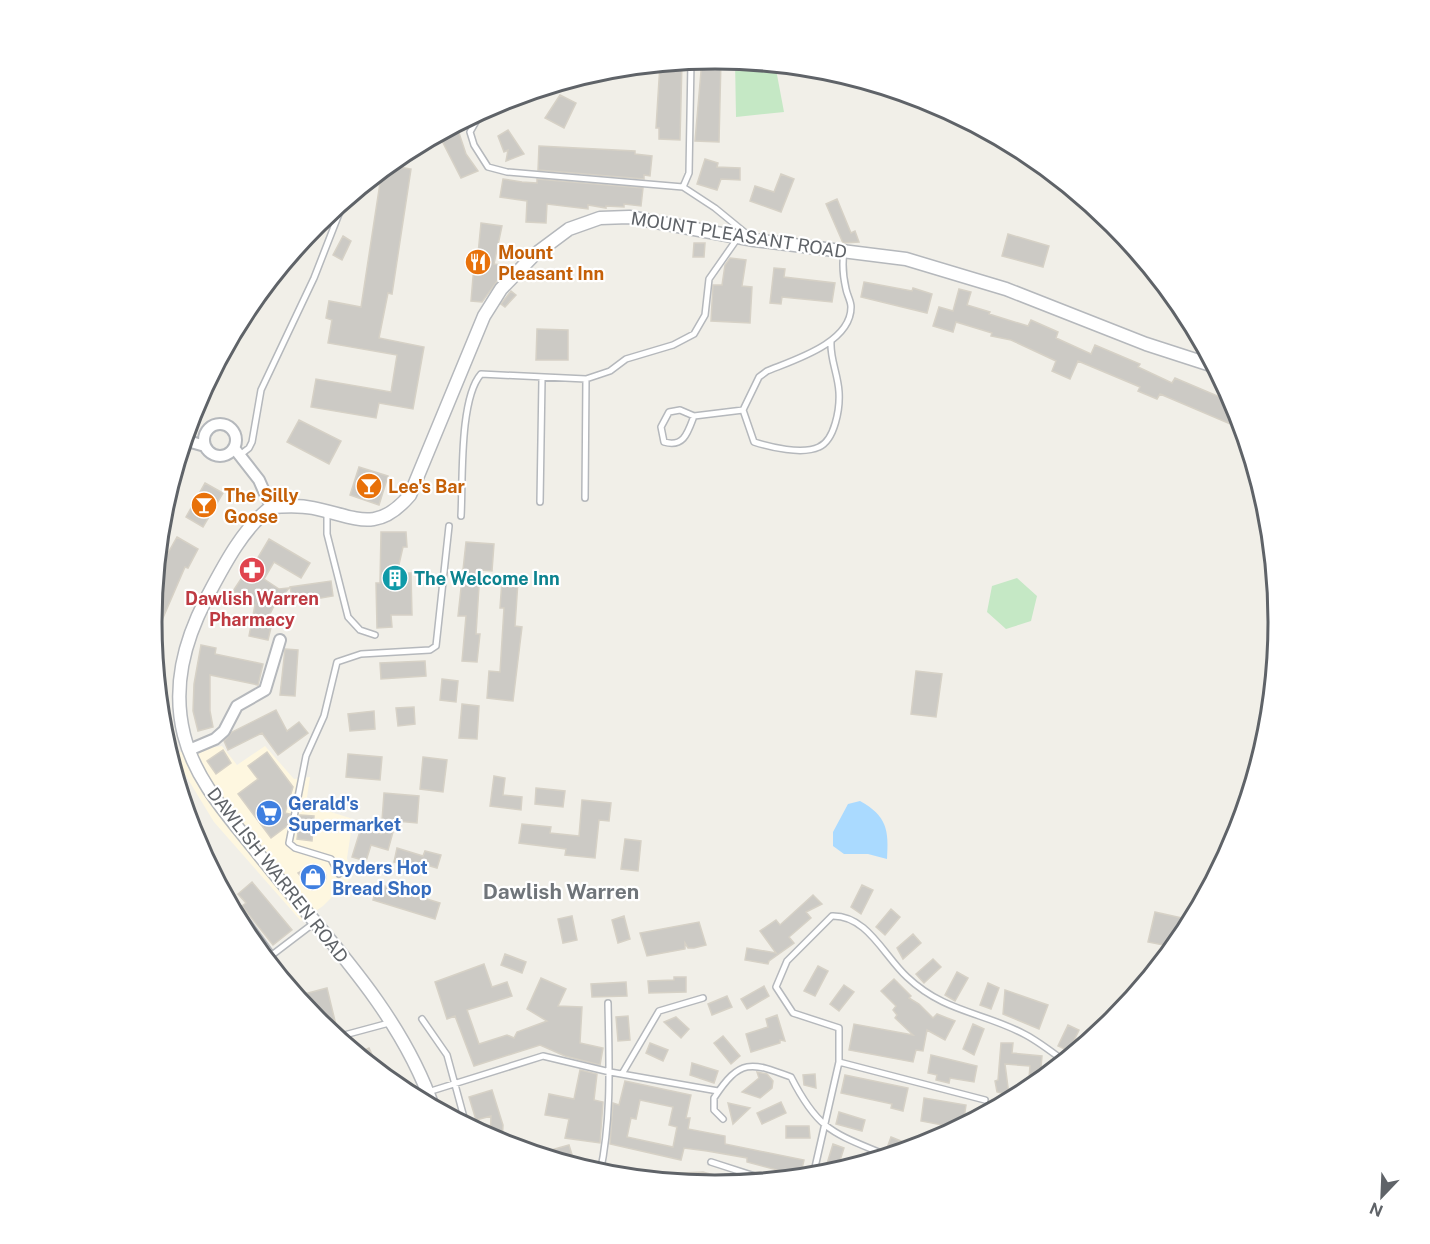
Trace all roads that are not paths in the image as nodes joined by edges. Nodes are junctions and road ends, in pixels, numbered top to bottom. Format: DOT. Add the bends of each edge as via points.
graph roads {
  1 [pos="691,70"];
  2 [pos="475,124"];
  3 [pos="683,187"];
  4 [pos="337,218"];
  5 [pos="739,237"];
  6 [pos="754,240"];
  7 [pos="844,252"];
  8 [pos="831,342"];
  9 [pos="1203,362"];
  10 [pos="542,379"];
  11 [pos="586,379"];
  12 [pos="743,410"];
  13 [pos="694,416"];
  14 [pos="192,442"];
  15 [pos="205,446"];
  16 [pos="237,452"];
  17 [pos="585,498"];
  18 [pos="540,502"];
  19 [pos="271,507"];
  20 [pos="327,512"];
  21 [pos="461,516"];
  22 [pos="449,526"];
  23 [pos="375,635"];
  24 [pos="280,640"];
  25 [pos="189,750"];
  26 [pos="339,874"];
  27 [pos="314,923"];
  28 [pos="272,955"];
  29 [pos="703,998"];
  30 [pos="608,1003"];
  31 [pos="422,1018"];
  32 [pos="391,1022"];
  33 [pos="346,1034"];
  34 [pos="1057,1057"];
  35 [pos="839,1062"];
  36 [pos="610,1072"];
  37 [pos="622,1074"];
  38 [pos="455,1084"];
  39 [pos="718,1091"];
  40 [pos="428,1092"];
  41 [pos="429,1096"];
  42 [pos="985,1100"];
  43 [pos="463,1114"];
  44 [pos="723,1119"];
  45 [pos="824,1127"];
  46 [pos="876,1151"];
  47 [pos="711,1161"];
  48 [pos="602,1163"];
  49 [pos="815,1165"];
  50 [pos="749,1174"];
  1 -- 3 [label="lane" via="689,173"];
  2 -- 3 [label="lane" via="470,132 474,145 488,167 507,172"];
  3 -- 6 [label="lane"];
  4 -- 16 [label="lane" via="261,390 252,442 249,448"];
  5 -- 6 [label="street, MOUNT PLEASANT ROAD"];
  5 -- 11 [label="lane" via="709,279 705,315 693,334"];
  5 -- 20 [label="street, MOUNT PLEASANT ROAD" via="629,217 600,218 569,229 517,270 484,316 410,495 398,509 375,520"];
  6 -- 7 [label="street, MOUNT PLEASANT ROAD"];
  7 -- 8 [label="lane" via="842,263 850,315"];
  7 -- 9 [label="street, MOUNT PLEASANT ROAD" via="906,259 969,277"];
  8 -- 12 [label="lane" via="767,370 756,382"];
  8 -- 12 [label="lane" via="839,393 837,416 827,441 818,448 803,450 754,442"];
  10 -- 11 [label="lane"];
  10 -- 18 [label="lane"];
  10 -- 21 [label="lane" via="481,374 476,380 465,422"];
  11 -- 17 [label="lane"];
  12 -- 13 [label="lane"];
  13 -- 13 [label="lane" via="680,410 669,412 662,427 664,442 681,442"];
  14 -- 15 [label="street"];
  15 -- 16 [label="street" via="218,456"];
  15 -- 16 [label="street" via="209,427 221,423 234,431"];
  16 -- 19 [label="street" via="259,480"];
  19 -- 20 [label="street, MOUNT PLEASANT ROAD" via="299,506"];
  19 -- 25 [label="street, DAWLISH WARREN ROAD" via="253,524 230,559 190,636 179,685 181,721"];
  20 -- 23 [label="lane" via="327,534 348,617 360,630"];
  22 -- 26 [label="lane" via="436,646 430,650 354,655 337,662 324,716 306,756 289,843 331,859"];
  24 -- 25 [label="street" via="265,690 237,706 224,731 215,739"];
  25 -- 27 [label="street, DAWLISH WARREN ROAD" via="216,800"];
  27 -- 28 [label="lane"];
  27 -- 32 [label="street, DAWLISH WARREN ROAD"];
  29 -- 37 [label="lane" via="659,1011"];
  30 -- 36 [label="lane"];
  31 -- 38 [label="lane" via="447,1055"];
  32 -- 33 [label="lane"];
  32 -- 40 [label="street, DAWLISH WARREN ROAD"];
  34 -- 35 [label="lane" via="1026,1035 936,1000 906,977 865,928 844,915 832,916 787,961 776,987 793,1013 839,1028"];
  35 -- 42 [label="lane"];
  35 -- 45 [label="lane"];
  36 -- 37 [label="lane"];
  36 -- 38 [label="lane" via="543,1056"];
  36 -- 48 [label="lane"];
  37 -- 39 [label="lane"];
  38 -- 40 [label="lane"];
  38 -- 43 [label="lane"];
  39 -- 44 [label="lane" via="714,1110"];
  39 -- 45 [label="lane" via="741,1068 757,1064 791,1077 805,1105"];
  40 -- 41 [label="street, DAWLISH WARREN ROAD"];
  45 -- 46 [label="lane"];
  45 -- 49 [label="lane"];
  47 -- 50 [label="lane"];
}
